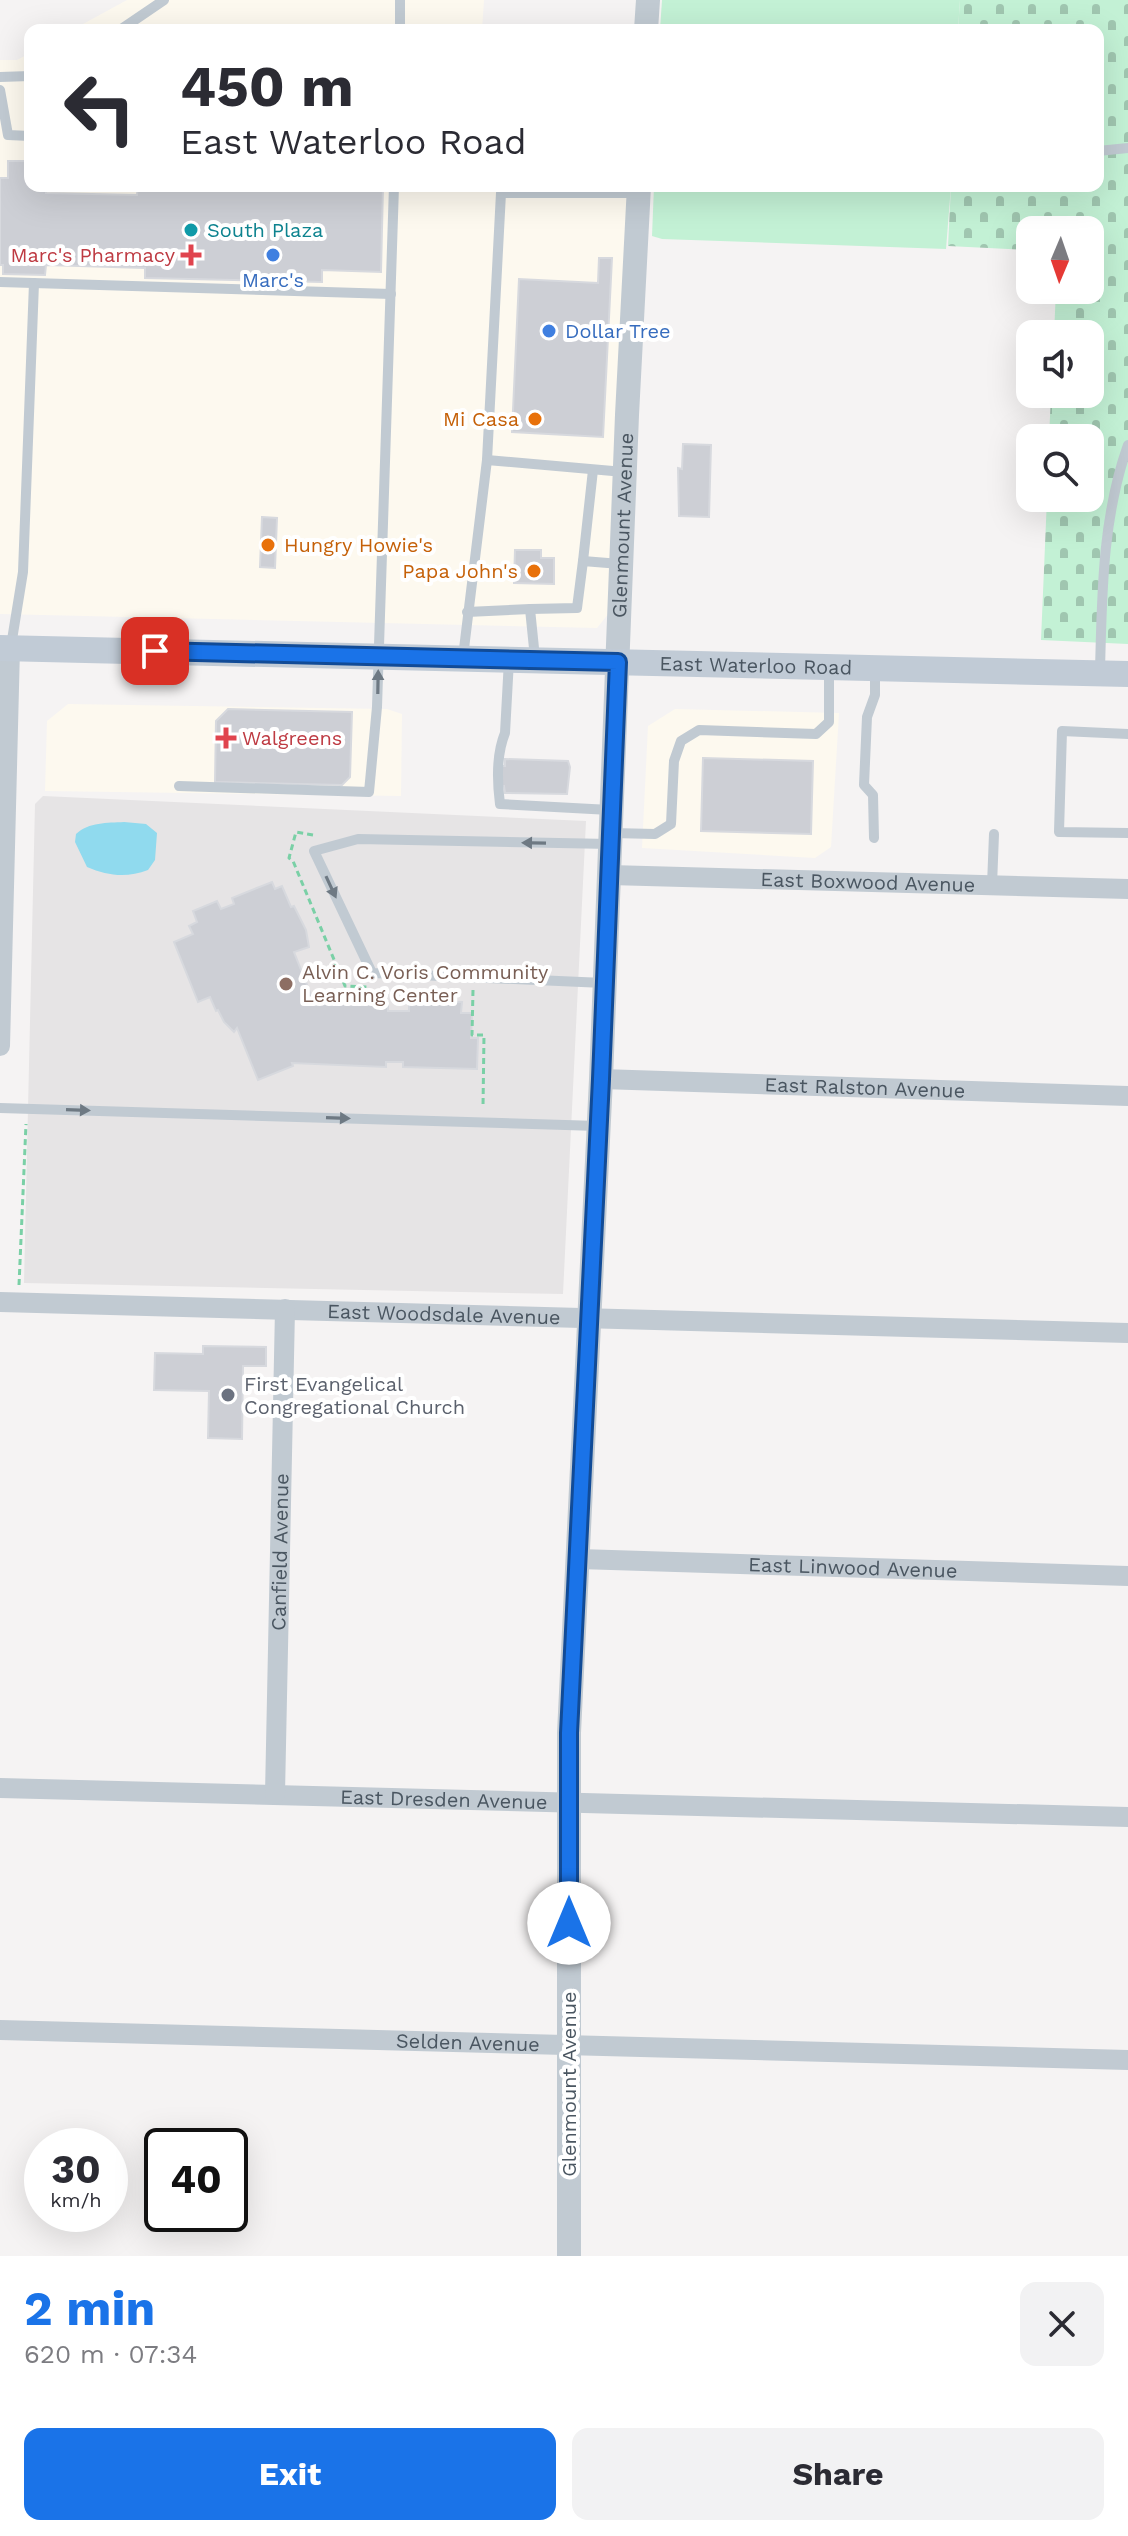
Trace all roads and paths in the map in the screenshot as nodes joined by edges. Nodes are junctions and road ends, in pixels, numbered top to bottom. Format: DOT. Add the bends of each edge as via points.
graph roads {
  1 [pos="164,0"];
  2 [pos="400,0"];
  3 [pos="648,0"];
  4 [pos="130,24"];
  5 [pos="400,24"];
  6 [pos="646,24"];
  7 [pos="24,76"];
  8 [pos="0,77"];
  9 [pos="0,90"];
  10 [pos="24,136"];
  11 [pos="1128,148"];
  12 [pos="1104,150"];
  13 [pos="394,192"];
  14 [pos="547,192"];
  15 [pos="639,192"];
  16 [pos="0,282"];
  17 [pos="34,283"];
  18 [pos="391,294"];
  19 [pos="1128,445"];
  20 [pos="487,460"];
  21 [pos="1125,465"];
  22 [pos="593,470"];
  23 [pos="625,473"];
  24 [pos="583,561"];
  25 [pos="622,564"];
  26 [pos="530,609"];
  27 [pos="467,612"];
  28 [pos="5,648"];
  29 [pos="378,657"];
  30 [pos="462,659"];
  31 [pos="522,660"];
  32 [pos="618,662"];
  33 [pos="829,666"];
  34 [pos="875,667"];
  35 [pos="1099,673"];
  36 [pos="1128,674"];
  37 [pos="1128,734"];
  38 [pos="179,786"];
  39 [pos="612,829"];
  40 [pos="1128,833"];
  41 [pos="994,834"];
  42 [pos="315,836"];
  43 [pos="874,838"];
  44 [pos="610,875"];
  45 [pos="992,885"];
  46 [pos="1128,889"];
  47 [pos="473,977"];
  48 [pos="604,983"];
  49 [pos="373,987"];
  50 [pos="0,1046"];
  51 [pos="601,1079"];
  52 [pos="1128,1096"];
  53 [pos="0,1108"];
  54 [pos="27,1109"];
  55 [pos="483,1123"];
  56 [pos="599,1126"];
  57 [pos="19,1286"];
  58 [pos="0,1302"];
  59 [pos="285,1309"];
  60 [pos="590,1317"];
  61 [pos="1128,1333"];
  62 [pos="579,1559"];
  63 [pos="1128,1576"];
  64 [pos="0,1788"];
  65 [pos="275,1794"];
  66 [pos="568,1801"];
  67 [pos="1128,1817"];
  68 [pos="0,2030"];
  69 [pos="569,2045"];
  70 [pos="1128,2060"];
  71 [pos="569,2256"];
  1 -- 4 [label="lane"];
  2 -- 5 [label="lane"];
  3 -- 6 [label="street"];
  7 -- 8 [label="lane"];
  9 -- 10 [label="lane" via="8,135"];
  11 -- 12 [label="lane"];
  13 -- 18 [label="lane"];
  14 -- 20 [label="lane" via="501,193"];
  15 -- 23 [label="street, Glenmount Avenue"];
  16 -- 17 [label="lane"];
  17 -- 18 [label="lane"];
  17 -- 28 [label="lane" via="23,572"];
  18 -- 29 [label="lane"];
  19 -- 21 [label="lane"];
  20 -- 22 [label="lane"];
  20 -- 27 [label="lane"];
  21 -- 35 [label="lane" via="1105,552"];
  22 -- 23 [label="lane"];
  22 -- 24 [label="lane"];
  23 -- 25 [label="street, Glenmount Avenue"];
  24 -- 25 [label="lane"];
  24 -- 26 [label="lane" via="577,608"];
  25 -- 32 [label="street, Glenmount Avenue"];
  26 -- 27 [label="lane"];
  26 -- 31 [label="lane"];
  27 -- 30 [label="lane"];
  28 -- 29 [label="main road, East Waterloo Road"];
  28 -- 50 [label="street"];
  29 -- 30 [label="main road, East Waterloo Road"];
  38 -- 29 [label="lane, one-way" via="369,792"];
  30 -- 31 [label="main road, East Waterloo Road"];
  31 -- 32 [label="main road, East Waterloo Road"];
  31 -- 39 [label="lane" via="500,744 500,804"];
  32 -- 33 [label="main road, East Waterloo Road"];
  32 -- 39 [label="street, Glenmount Avenue"];
  33 -- 34 [label="main road, East Waterloo Road"];
  33 -- 39 [label="lane" via="829,722 816,734 699,730 681,741 674,761 671,824 655,834"];
  34 -- 35 [label="main road, East Waterloo Road"];
  34 -- 43 [label="lane" via="864,785 873,795"];
  35 -- 36 [label="main road, East Waterloo Road"];
  37 -- 40 [label="lane" via="1062,731 1059,832"];
  39 -- 44 [label="street, Glenmount Avenue"];
  39 -- 47 [label="lane, one-way" via="358,839 314,851 372,973"];
  41 -- 45 [label="lane"];
  42 -- 49 [label="path" via="296,832 289,858 345,986"];
  44 -- 45 [label="street, East Boxwood Avenue"];
  44 -- 48 [label="street, Glenmount Avenue"];
  45 -- 46 [label="street, East Boxwood Avenue"];
  47 -- 48 [label="lane"];
  47 -- 55 [label="path" via="472,1035 484,1035"];
  48 -- 51 [label="street, Glenmount Avenue"];
  51 -- 52 [label="street, East Ralston Avenue"];
  51 -- 56 [label="street, Glenmount Avenue"];
  53 -- 54 [label="lane"];
  54 -- 55 [label="lane, one-way"];
  54 -- 57 [label="path"];
  55 -- 56 [label="lane"];
  56 -- 60 [label="street, Glenmount Avenue"];
  58 -- 59 [label="street, East Woodsdale Avenue"];
  59 -- 60 [label="street, East Woodsdale Avenue"];
  59 -- 65 [label="street, Canfield Avenue"];
  60 -- 61 [label="street, East Woodsdale Avenue"];
  60 -- 62 [label="street, Glenmount Avenue"];
  62 -- 63 [label="street, East Linwood Avenue"];
  62 -- 66 [label="street, Glenmount Avenue"];
  64 -- 65 [label="street, East Dresden Avenue"];
  65 -- 66 [label="street, East Dresden Avenue"];
  66 -- 67 [label="street, East Dresden Avenue"];
  66 -- 69 [label="street, Glenmount Avenue"];
  68 -- 69 [label="street, Selden Avenue"];
  69 -- 70 [label="street, Selden Avenue"];
  69 -- 71 [label="street, Glenmount Avenue"];
}
